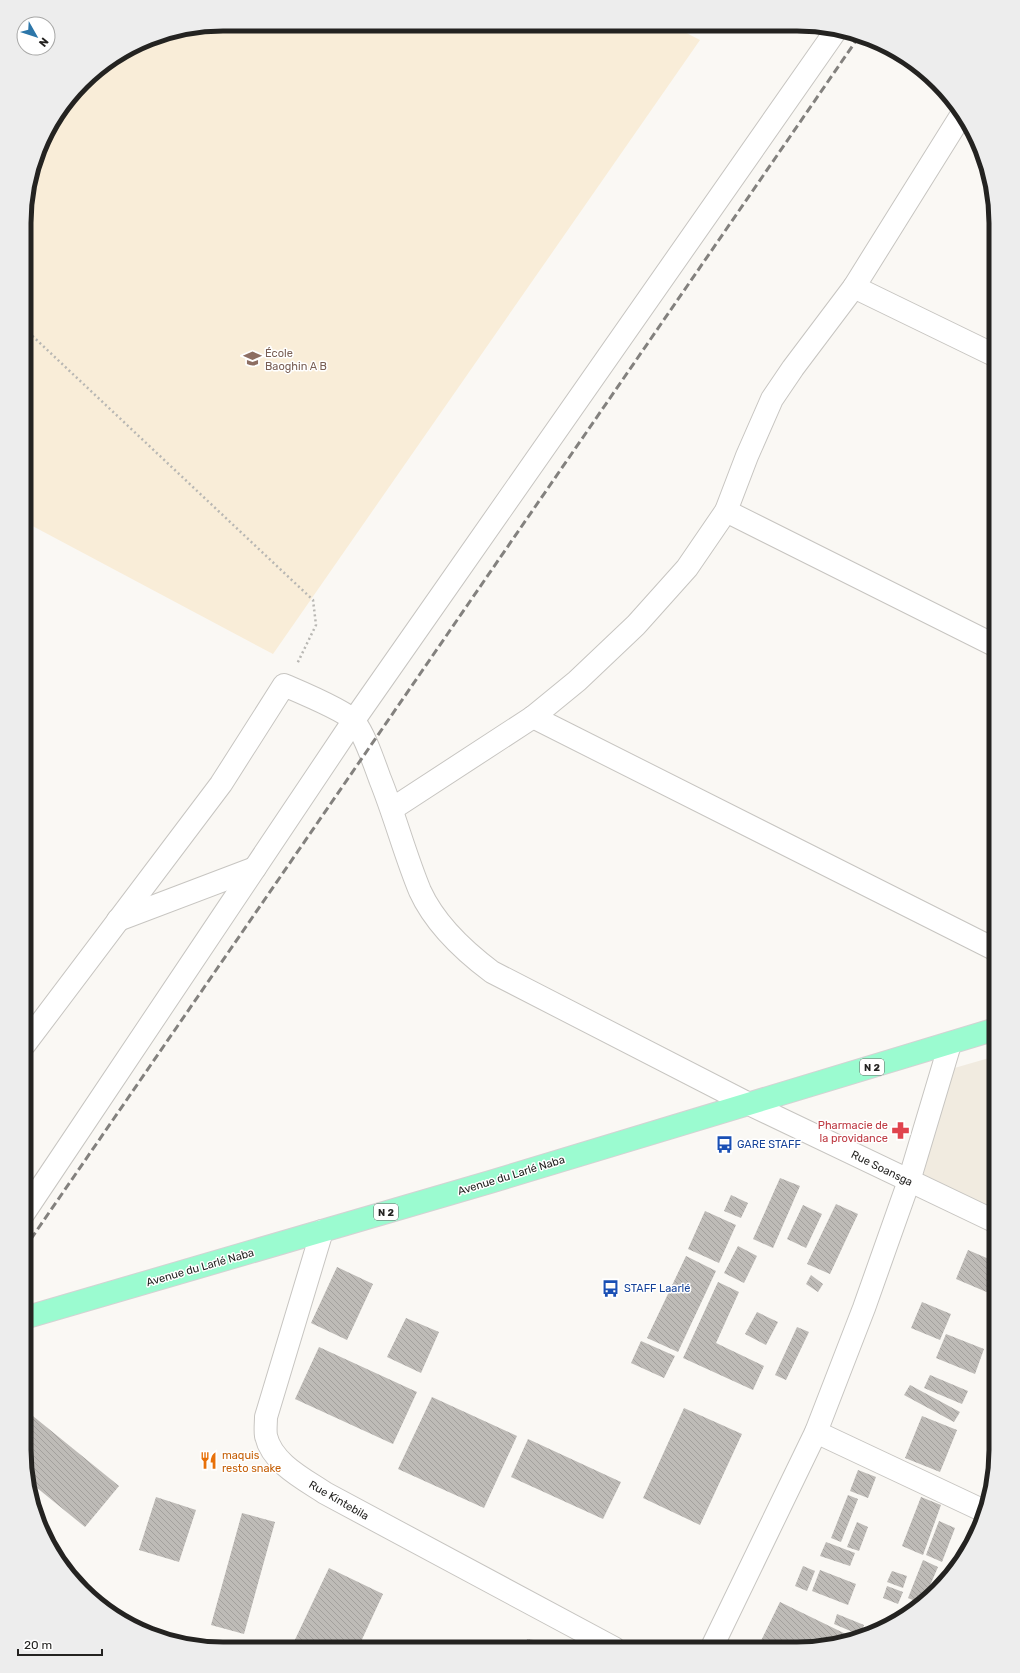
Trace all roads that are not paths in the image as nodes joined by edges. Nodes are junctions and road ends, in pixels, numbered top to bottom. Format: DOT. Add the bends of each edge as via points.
graph roads {
  1 [pos="834,35"];
  2 [pos="959,119"];
  3 [pos="854,287"];
  4 [pos="989,353"];
  5 [pos="726,511"];
  6 [pos="989,642"];
  7 [pos="533,717"];
  8 [pos="354,720"];
  9 [pos="392,809"];
  10 [pos="255,868"];
  11 [pos="118,920"];
  12 [pos="989,946"];
  13 [pos="989,1031"];
  14 [pos="31,1035"];
  15 [pos="950,1044"];
  16 [pos="747,1103"];
  17 [pos="909,1181"];
  18 [pos="31,1203"];
  19 [pos="989,1219"];
  20 [pos="322,1231"];
  21 [pos="31,1316"];
  22 [pos="816,1432"];
  23 [pos="980,1509"];
  24 [pos="603,1642"];
  25 [pos="714,1642"];
  1 -- 8 [label="street"];
  2 -- 3 [label="street"];
  3 -- 4 [label="street"];
  3 -- 5 [label="street" via="772,400"];
  5 -- 6 [label="street"];
  5 -- 7 [label="street" via="687,568 636,625 577,681"];
  7 -- 9 [label="street"];
  7 -- 12 [label="street"];
  8 -- 9 [label="street, Rue Soansga"];
  8 -- 10 [label="street"];
  8 -- 11 [label="street" via="314,697 284,685 221,784"];
  9 -- 16 [label="street, Rue Soansga" via="421,892 440,923 469,955 492,972"];
  10 -- 11 [label="street"];
  10 -- 18 [label="street"];
  11 -- 14 [label="street"];
  13 -- 15 [label="main road, Avenue du Larlé Naba / N 2"];
  15 -- 16 [label="main road, Avenue du Larlé Naba / N 2"];
  15 -- 17 [label="street"];
  16 -- 17 [label="street, Rue Soansga"];
  16 -- 20 [label="main road, Avenue du Larlé Naba / N 2"];
  17 -- 19 [label="street, Rue Soansga"];
  17 -- 22 [label="street"];
  20 -- 21 [label="main road, Avenue du Larlé Naba / N 2"];
  20 -- 24 [label="street, Rue Kintebila" via="266,1417 266,1436 276,1455 291,1471 325,1493"];
  22 -- 23 [label="street"];
  22 -- 25 [label="street"];
}
